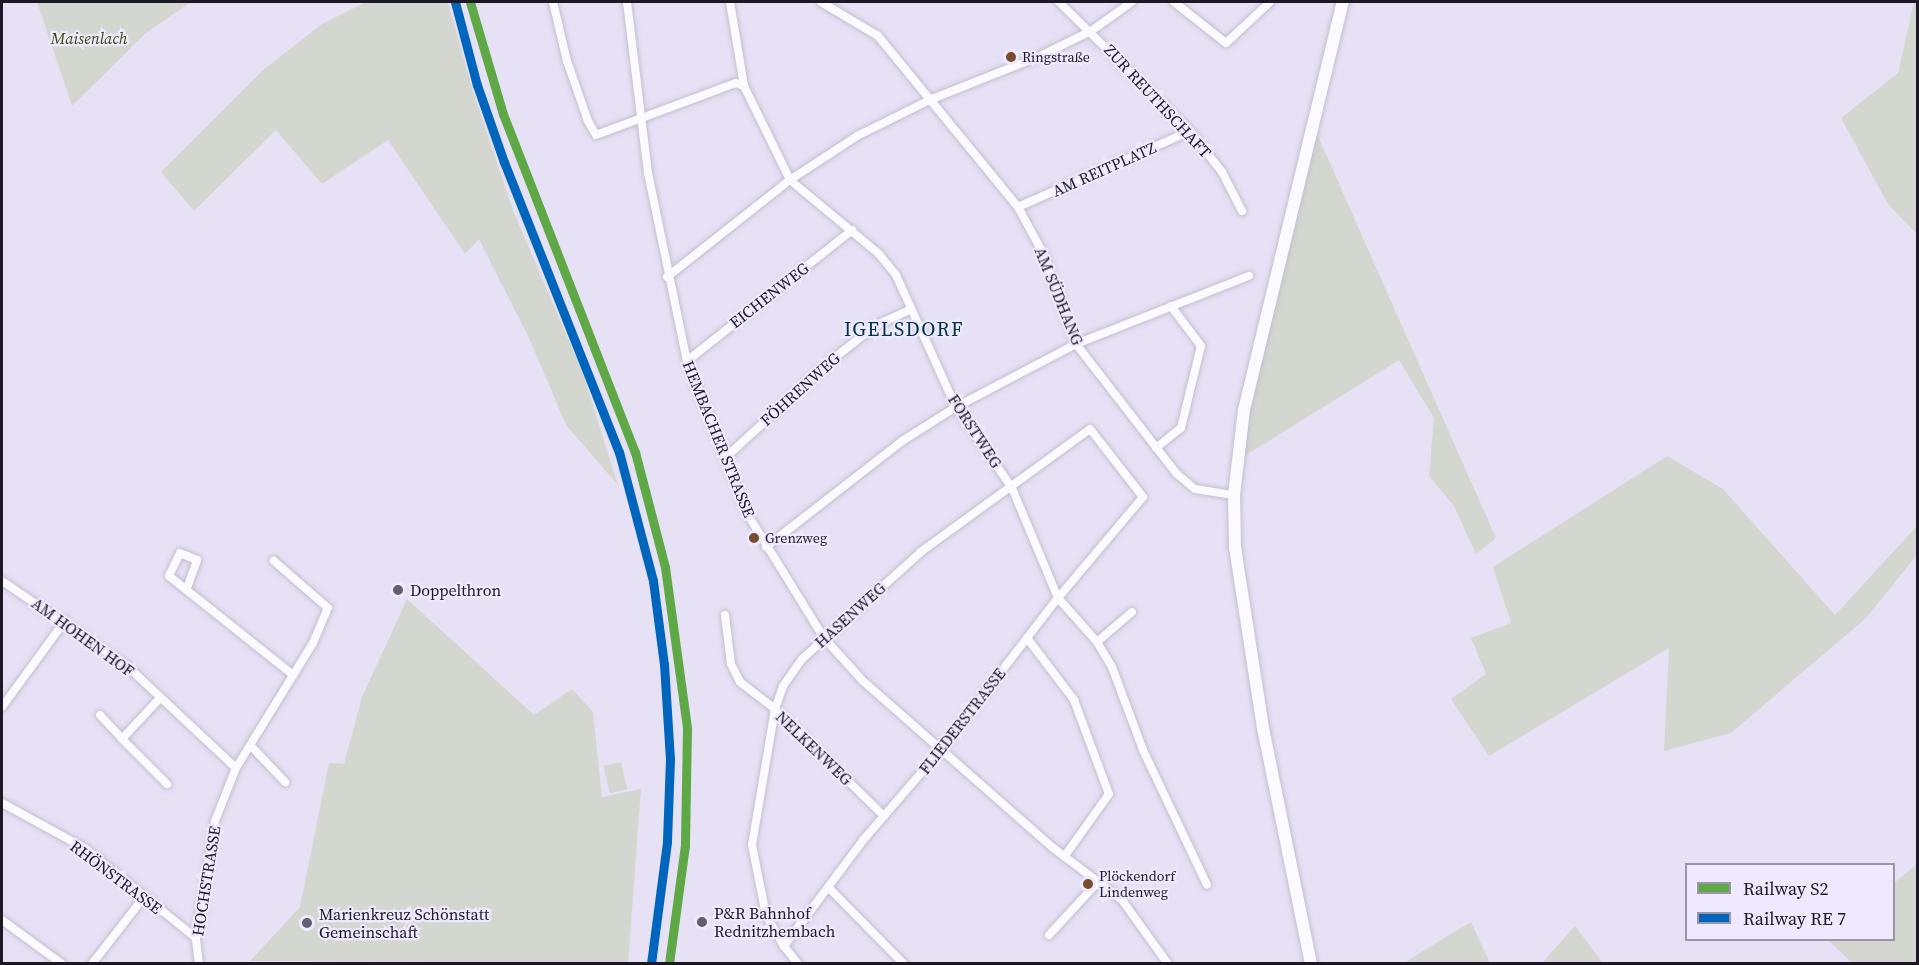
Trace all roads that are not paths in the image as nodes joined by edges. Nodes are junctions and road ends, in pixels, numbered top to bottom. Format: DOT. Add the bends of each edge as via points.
graph roads {
  1 [pos="553,2"];
  2 [pos="627,2"];
  3 [pos="730,2"];
  4 [pos="821,2"];
  5 [pos="1059,2"];
  6 [pos="1132,2"];
  7 [pos="1174,2"];
  8 [pos="1270,2"];
  9 [pos="1343,2"];
  10 [pos="1091,31"];
  11 [pos="744,86"];
  12 [pos="932,99"];
  13 [pos="640,117"];
  14 [pos="1190,131"];
  15 [pos="790,180"];
  16 [pos="1018,207"];
  17 [pos="1242,211"];
  18 [pos="852,230"];
  19 [pos="1249,276"];
  20 [pos="667,277"];
  21 [pos="1171,306"];
  22 [pos="910,309"];
  23 [pos="1076,344"];
  24 [pos="687,361"];
  25 [pos="956,406"];
  26 [pos="1156,448"];
  27 [pos="725,458"];
  28 [pos="1012,488"];
  29 [pos="1234,495"];
  30 [pos="1143,497"];
  31 [pos="766,547"];
  32 [pos="274,561"];
  33 [pos="2,581"];
  34 [pos="187,588"];
  35 [pos="1058,598"];
  36 [pos="1132,612"];
  37 [pos="725,615"];
  38 [pos="65,621"];
  39 [pos="824,638"];
  40 [pos="1027,638"];
  41 [pos="1097,642"];
  42 [pos="294,675"];
  43 [pos="160,698"];
  44 [pos="2,707"];
  45 [pos="775,709"];
  46 [pos="100,715"];
  47 [pos="122,739"];
  48 [pos="251,746"];
  49 [pos="940,751"];
  50 [pos="236,768"];
  51 [pos="285,782"];
  52 [pos="167,784"];
  53 [pos="2,803"];
  54 [pos="884,816"];
  55 [pos="1064,856"];
  56 [pos="1097,883"];
  57 [pos="1207,885"];
  58 [pos="829,888"];
  59 [pos="144,897"];
  60 [pos="2,920"];
  61 [pos="1048,935"];
  62 [pos="196,938"];
  63 [pos="784,946"];
  64 [pos="62,963"];
  65 [pos="92,963"];
  66 [pos="199,963"];
  67 [pos="798,963"];
  68 [pos="904,963"];
  69 [pos="1168,963"];
  70 [pos="1311,963"];
  1 -- 13 [label="street" via="567,60 596,135"];
  2 -- 13 [label="street, HEMBACHER STRASSE"];
  3 -- 11 [label="street"];
  4 -- 12 [label="street, AM SÜDHANG" via="878,36"];
  5 -- 10 [label="street, ZUR REUTHSCHAFT"];
  6 -- 10 [label="street"];
  7 -- 8 [label="street" via="1226,43"];
  9 -- 29 [label="main road" via="1244,410"];
  10 -- 12 [label="street" via="1040,57"];
  10 -- 14 [label="street, ZUR REUTHSCHAFT"];
  11 -- 13 [label="street" via="736,82"];
  11 -- 15 [label="street" via="766,139"];
  12 -- 15 [label="street" via="857,136"];
  12 -- 16 [label="street, AM SÜDHANG"];
  13 -- 20 [label="street, HEMBACHER STRASSE"];
  14 -- 16 [label="street, AM REITPLATZ"];
  14 -- 17 [label="street, ZUR REUTHSCHAFT" via="1222,172"];
  15 -- 18 [label="street, FORSTWEG"];
  15 -- 20 [label="street"];
  16 -- 23 [label="street, AM SÜDHANG" via="1045,257"];
  18 -- 22 [label="street, FORSTWEG" via="896,275"];
  18 -- 24 [label="street, EICHENWEG"];
  19 -- 21 [label="street"];
  20 -- 24 [label="street, HEMBACHER STRASSE"];
  21 -- 23 [label="street"];
  21 -- 26 [label="street" via="1201,346 1182,428"];
  22 -- 25 [label="street, FORSTWEG"];
  22 -- 27 [label="street, FÖHRENWEG" via="875,326 832,359"];
  23 -- 25 [label="street"];
  23 -- 26 [label="street, AM SÜDHANG"];
  24 -- 27 [label="street, HEMBACHER STRASSE"];
  25 -- 28 [label="street, FORSTWEG"];
  25 -- 31 [label="street" via="902,441"];
  26 -- 29 [label="street, AM SÜDHANG" via="1195,489"];
  27 -- 31 [label="street, HEMBACHER STRASSE" via="748,516"];
  28 -- 30 [label="street, HASENWEG" via="1090,429"];
  28 -- 35 [label="street, FORSTWEG"];
  28 -- 39 [label="street, HASENWEG" via="921,552"];
  29 -- 70 [label="main road" via="1236,547 1263,728"];
  30 -- 35 [label="street, FLIEDERSTRASSE"];
  31 -- 39 [label="street, HEMBACHER STRASSE"];
  32 -- 42 [label="street, HOCHSTRASSE" via="328,608"];
  33 -- 38 [label="street, AM HOHEN HOF"];
  34 -- 42 [label="street"];
  35 -- 40 [label="street, FLIEDERSTRASSE"];
  35 -- 41 [label="street, FORSTWEG"];
  36 -- 41 [label="street"];
  37 -- 45 [label="street, NELKENWEG" via="731,664 740,682"];
  38 -- 43 [label="street, AM HOHEN HOF" via="127,666"];
  38 -- 44 [label="street"];
  39 -- 45 [label="street, HASENWEG" via="802,659 783,686"];
  39 -- 49 [label="street, HEMBACHER STRASSE" via="863,681"];
  40 -- 49 [label="street, FLIEDERSTRASSE"];
  40 -- 55 [label="street" via="1074,700 1110,794"];
  41 -- 57 [label="street, FORSTWEG" via="1112,667 1143,750"];
  42 -- 48 [label="street, HOCHSTRASSE"];
  43 -- 47 [label="street"];
  43 -- 50 [label="street, AM HOHEN HOF"];
  45 -- 54 [label="street, NELKENWEG"];
  45 -- 63 [label="street, HASENWEG" via="752,845 766,915"];
  46 -- 47 [label="street"];
  47 -- 52 [label="street"];
  48 -- 50 [label="street, HOCHSTRASSE"];
  48 -- 51 [label="street"];
  49 -- 54 [label="street, FLIEDERSTRASSE"];
  49 -- 55 [label="street, HEMBACHER STRASSE"];
  50 -- 62 [label="street, HOCHSTRASSE" via="215,821"];
  53 -- 59 [label="street, RHÖNSTRASSE" via="86,849"];
  54 -- 58 [label="street, FLIEDERSTRASSE"];
  55 -- 56 [label="street, HEMBACHER STRASSE"];
  56 -- 61 [label="street"];
  56 -- 69 [label="street, HEMBACHER STRASSE" via="1122,900"];
  58 -- 63 [label="street, FLIEDERSTRASSE"];
  58 -- 68 [label="street"];
  59 -- 62 [label="street, RHÖNSTRASSE"];
  59 -- 65 [label="street"];
  60 -- 64 [label="street"];
  62 -- 66 [label="street, HOCHSTRASSE"];
  63 -- 67 [label="street, HASENWEG"];
}
